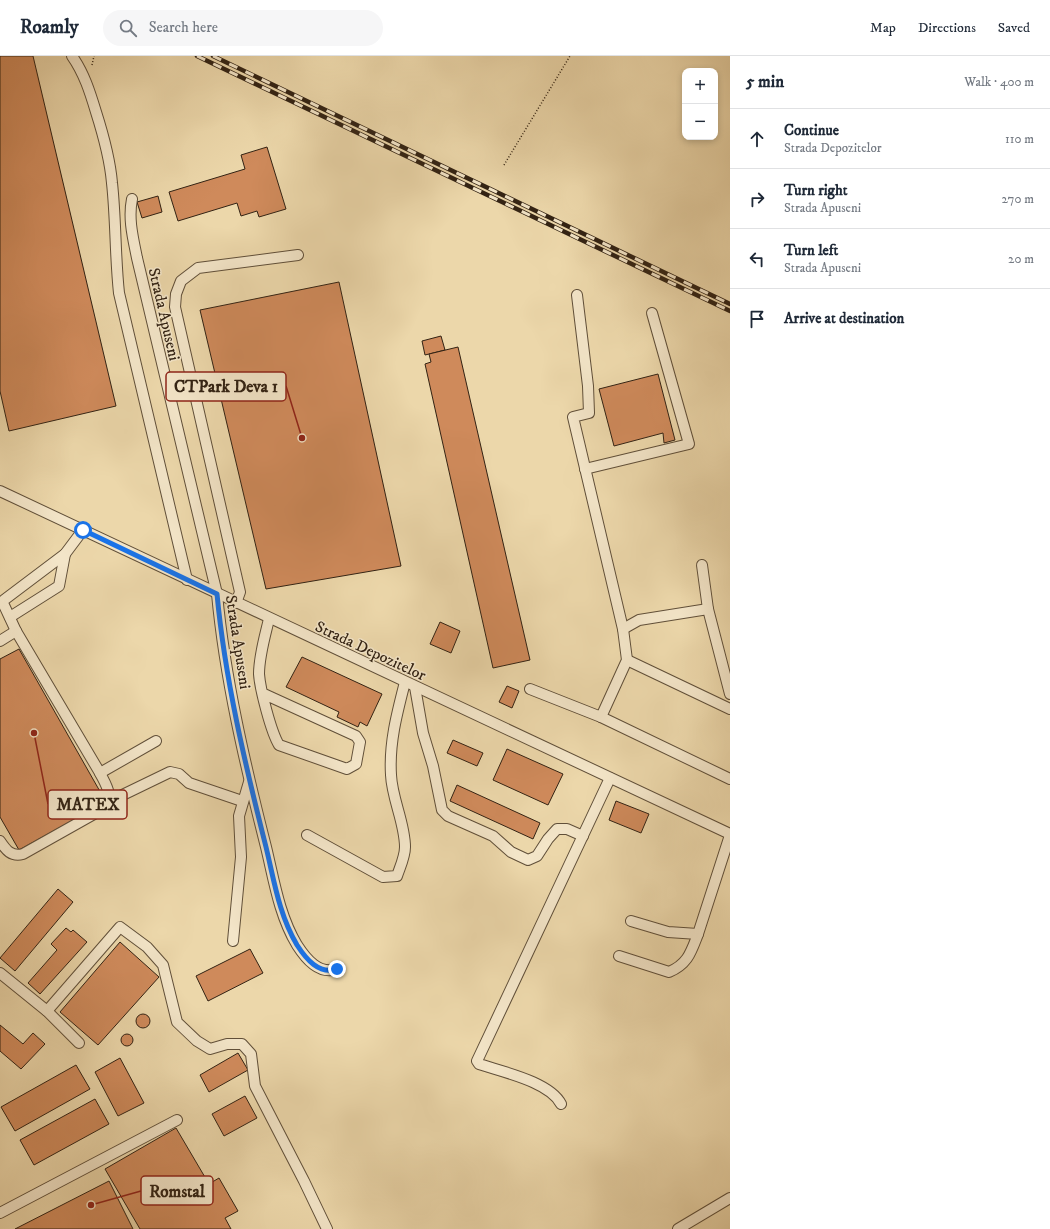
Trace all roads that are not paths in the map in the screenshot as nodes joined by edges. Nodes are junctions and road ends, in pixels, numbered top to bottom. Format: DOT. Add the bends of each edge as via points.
graph roads {
  1 [pos="72,56"];
  2 [pos="132,199"];
  3 [pos="298,255"];
  4 [pos="577,295"];
  5 [pos="652,313"];
  6 [pos="585,469"];
  7 [pos="0,491"];
  8 [pos="83,530"];
  9 [pos="66,554"];
  10 [pos="702,565"];
  11 [pos="187,580"];
  12 [pos="217,594"];
  13 [pos="236,603"];
  14 [pos="708,609"];
  15 [pos="10,617"];
  16 [pos="269,618"];
  17 [pos="622,629"];
  18 [pos="16,631"];
  19 [pos="0,640"];
  20 [pos="627,660"];
  21 [pos="405,682"];
  22 [pos="415,687"];
  23 [pos="530,689"];
  24 [pos="264,694"];
  25 [pos="730,694"];
  26 [pos="730,709"];
  27 [pos="601,717"];
  28 [pos="156,741"];
  29 [pos="100,773"];
  30 [pos="610,778"];
  31 [pos="730,779"];
  32 [pos="249,782"];
  33 [pos="242,801"];
  34 [pos="108,802"];
  35 [pos="730,834"];
  36 [pos="307,835"];
  37 [pos="583,836"];
  38 [pos="0,841"];
  39 [pos="631,921"];
  40 [pos="698,934"];
  41 [pos="232,941"];
  42 [pos="619,956"];
  43 [pos="337,969"];
  44 [pos="0,973"];
  45 [pos="47,1011"];
  46 [pos="79,1043"];
  47 [pos="561,1104"];
  48 [pos="178,1120"];
  49 [pos="730,1198"];
  50 [pos="0,1213"];
  51 [pos="327,1229"];
  52 [pos="678,1229"];
  1 -- 11 [label="street" via="80,68 103,134 112,182 119,293"];
  2 -- 12 [label="street, Strada Apuseni" via="131,224 137,258"];
  3 -- 13 [label="street" via="198,268 181,281 176,294 175,307 240,592"];
  4 -- 6 [label="street" via="590,413 573,417"];
  5 -- 6 [label="street" via="689,444"];
  6 -- 17 [label="street"];
  7 -- 8 [label="street, Strada Depozitelor"];
  8 -- 9 [label="street"];
  8 -- 11 [label="street, Strada Depozitelor"];
  9 -- 15 [label="street" via="59,586"];
  9 -- 15 [label="street" via="4,600"];
  10 -- 14 [label="street"];
  11 -- 12 [label="street, Strada Depozitelor"];
  12 -- 13 [label="street, Strada Depozitelor"];
  12 -- 32 [label="street, Strada Apuseni" via="220,630"];
  13 -- 16 [label="street, Strada Depozitelor"];
  14 -- 17 [label="street" via="639,620"];
  14 -- 25 [label="street"];
  15 -- 18 [label="street"];
  16 -- 21 [label="street, Strada Depozitelor"];
  16 -- 24 [label="street" via="259,674"];
  17 -- 20 [label="street"];
  18 -- 19 [label="street"];
  18 -- 29 [label="street"];
  20 -- 26 [label="street"];
  20 -- 27 [label="street"];
  21 -- 22 [label="street, Strada Depozitelor"];
  21 -- 36 [label="street" via="393,729 391,759 391,777 405,847 397,876 383,877"];
  22 -- 30 [label="street, Strada Depozitelor"];
  22 -- 37 [label="street" via="423,733 442,810 448,816 493,836 511,852 528,860 537,856 557,829 567,829"];
  23 -- 27 [label="street"];
  24 -- 24 [label="street" via="356,736 360,742 356,764 347,769 279,745 273,736"];
  27 -- 31 [label="street"];
  28 -- 29 [label="street"];
  29 -- 34 [label="street" via="110,793"];
  30 -- 35 [label="street, Strada Depozitelor"];
  30 -- 37 [label="street"];
  32 -- 33 [label="street"];
  32 -- 43 [label="street, Strada Apuseni" via="280,905 290,932 312,963 324,970"];
  33 -- 34 [label="street" via="189,783 179,774 170,772"];
  33 -- 41 [label="street" via="239,816 241,857"];
  34 -- 38 [label="street" via="103,809 23,854 10,853"];
  35 -- 40 [label="street"];
  37 -- 47 [label="street" via="476,1061 545,1087 557,1096"];
  39 -- 40 [label="street" via="668,932"];
  40 -- 42 [label="street" via="681,967 669,972"];
  44 -- 45 [label="street"];
  45 -- 46 [label="street"];
  45 -- 51 [label="street" via="120,927 148,947 163,965 177,1022 197,1041 210,1049 227,1044 242,1044 251,1054 255,1086"];
  48 -- 50 [label="street"];
  49 -- 52 [label="street"];
}
